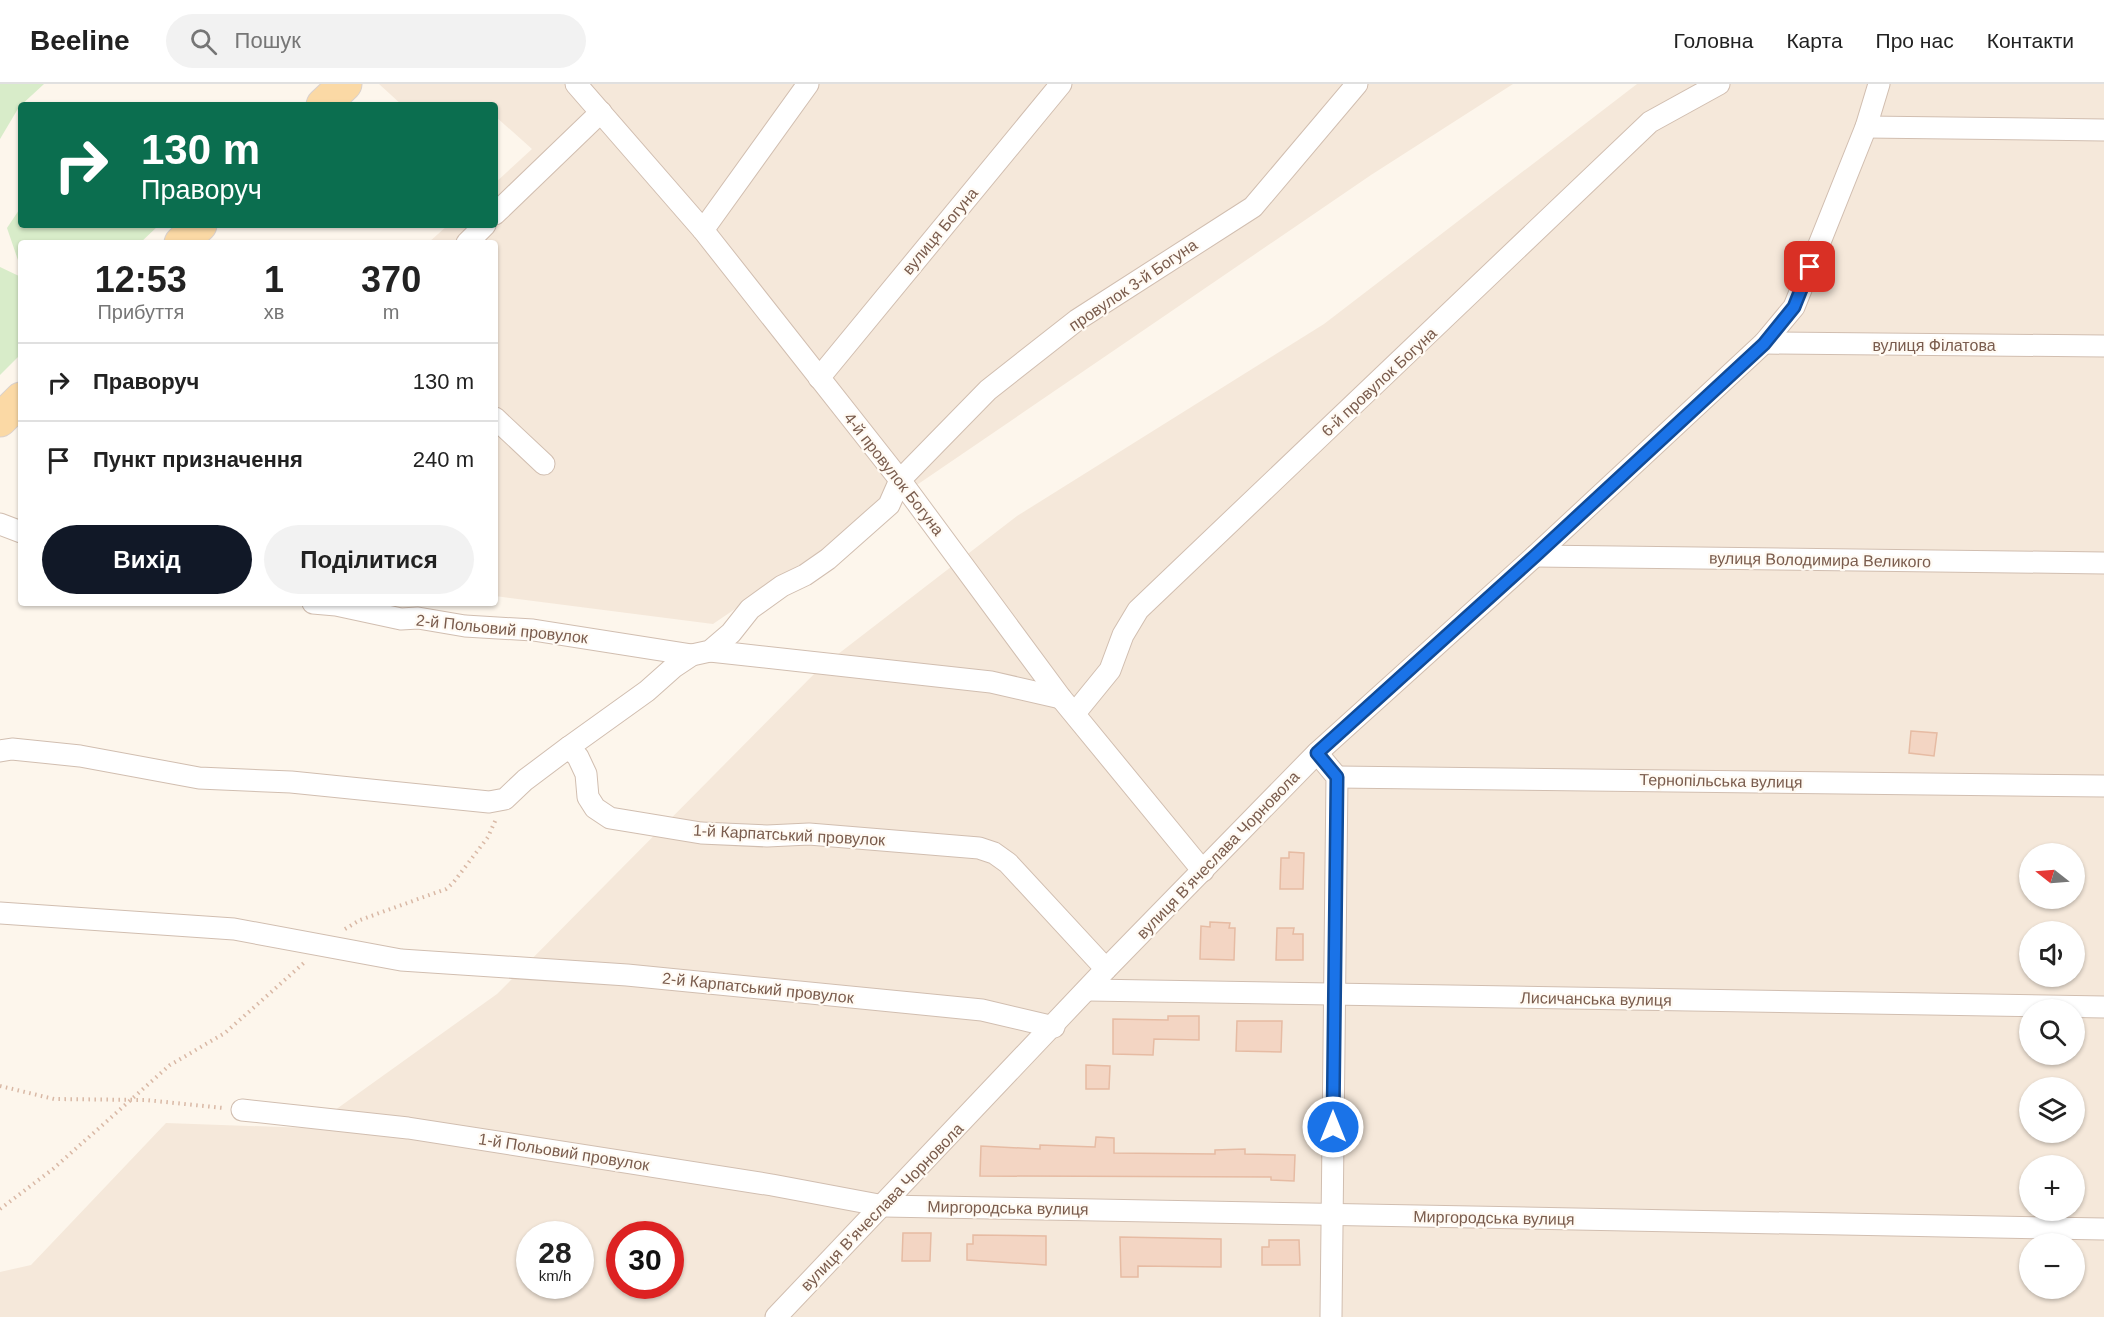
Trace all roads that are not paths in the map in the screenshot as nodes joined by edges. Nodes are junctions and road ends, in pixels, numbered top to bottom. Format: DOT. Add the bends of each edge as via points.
graph roads {
  1 [pos="345,84"];
  2 [pos="576,84"];
  3 [pos="808,84"];
  4 [pos="1061,84"];
  5 [pos="1357,84"];
  6 [pos="1719,84"];
  7 [pos="1879,84"];
  8 [pos="326,102"];
  9 [pos="601,112"];
  10 [pos="1866,127"];
  11 [pos="2104,130"];
  12 [pos="498,211"];
  13 [pos="197,228"];
  14 [pos="482,228"];
  15 [pos="703,230"];
  16 [pos="184,240"];
  17 [pos="470,240"];
  18 [pos="1764,344"];
  19 [pos="2104,346"];
  20 [pos="819,378"];
  21 [pos="18,402"];
  22 [pos="0,420"];
  23 [pos="498,421"];
  24 [pos="544,464"];
  25 [pos="900,480"];
  26 [pos="0,524"];
  27 [pos="18,531"];
  28 [pos="1535,556"];
  29 [pos="2104,563"];
  30 [pos="341,606"];
  31 [pos="701,653"];
  32 [pos="1068,705"];
  33 [pos="569,747"];
  34 [pos="0,751"];
  35 [pos="1317,753"];
  36 [pos="1337,777"];
  37 [pos="2104,786"];
  38 [pos="1203,870"];
  39 [pos="0,913"];
  40 [pos="1106,969"];
  41 [pos="1089,990"];
  42 [pos="1334,994"];
  43 [pos="2104,1007"];
  44 [pos="1054,1027"];
  45 [pos="242,1110"];
  46 [pos="884,1206"];
  47 [pos="1332,1215"];
  48 [pos="2104,1229"];
  49 [pos="776,1317"];
  50 [pos="1331,1317"];
  1 -- 8 [label="main road"];
  2 -- 9 [label="street, 4-й провулок Богуна"];
  3 -- 15 [label="street"];
  4 -- 20 [label="street, вулиця Богуна"];
  5 -- 25 [label="street, провулок 3-й Богуна" via="1253,207 1077,320 988,390"];
  6 -- 32 [label="street, 6-й провулок Богуна" via="1650,122 1138,610 1110,670"];
  7 -- 10 [label="street, вулиця Вʼячеслава Чорновола"];
  9 -- 12 [label="street"];
  9 -- 15 [label="street, 4-й провулок Богуна"];
  10 -- 11 [label="street"];
  10 -- 18 [label="street, вулиця Вʼячеслава Чорновола" via="1794,307"];
  13 -- 16 [label="main road"];
  14 -- 17 [label="street"];
  15 -- 20 [label="street, 4-й провулок Богуна"];
  18 -- 19 [label="street, вулиця Філатова"];
  18 -- 28 [label="street, вулиця Вʼячеслава Чорновола"];
  20 -- 25 [label="street, 4-й провулок Богуна"];
  21 -- 22 [label="main road"];
  23 -- 24 [label="street"];
  25 -- 31 [label="street, провулок 3-й Богуна" via="889,505 828,559 750,609 731,633"];
  25 -- 32 [label="street, 4-й провулок Богуна"];
  26 -- 27 [label="street"];
  28 -- 29 [label="street, вулиця Володимира Великого"];
  28 -- 35 [label="street, вулиця Вʼячеслава Чорновола"];
  30 -- 31 [label="street, 2-й Польовий провулок" via="401,619 533,630"];
  31 -- 32 [label="street, 2-й Польовий провулок" via="991,682"];
  31 -- 33 [label="street, провулок 3-й Богуна"];
  32 -- 38 [label="street, 4-й провулок Богуна"];
  33 -- 34 [label="street" via="505,799 489,802 291,782 199,778 80,756 12,748"];
  33 -- 40 [label="street, 1-й Карпатський провулок" via="586,774 588,797 595,808 610,818 701,833 809,834 959,846 994,854 1008,863"];
  35 -- 36 [label="street"];
  35 -- 38 [label="street, вулиця Вʼячеслава Чорновола"];
  36 -- 37 [label="street, Тернопільська вулиця"];
  36 -- 42 [label="street"];
  38 -- 40 [label="street, вулиця Вʼячеслава Чорновола"];
  39 -- 44 [label="street, 2-й Карпатський провулок" via="234,929 401,960 627,975 982,1010"];
  40 -- 41 [label="street, вулиця Вʼячеслава Чорновола"];
  41 -- 42 [label="street, Лисичанська вулиця"];
  41 -- 44 [label="street, вулиця Вʼячеслава Чорновола"];
  42 -- 43 [label="street, Лисичанська вулиця"];
  42 -- 47 [label="street"];
  44 -- 46 [label="street, вулиця Вʼячеслава Чорновола"];
  45 -- 46 [label="street, 1-й Польовий провулок" via="408,1128"];
  46 -- 47 [label="street, Миргородська вулиця"];
  46 -- 49 [label="street, вулиця Вʼячеслава Чорновола"];
  47 -- 48 [label="street, Миргородська вулиця"];
  47 -- 50 [label="street"];
}
